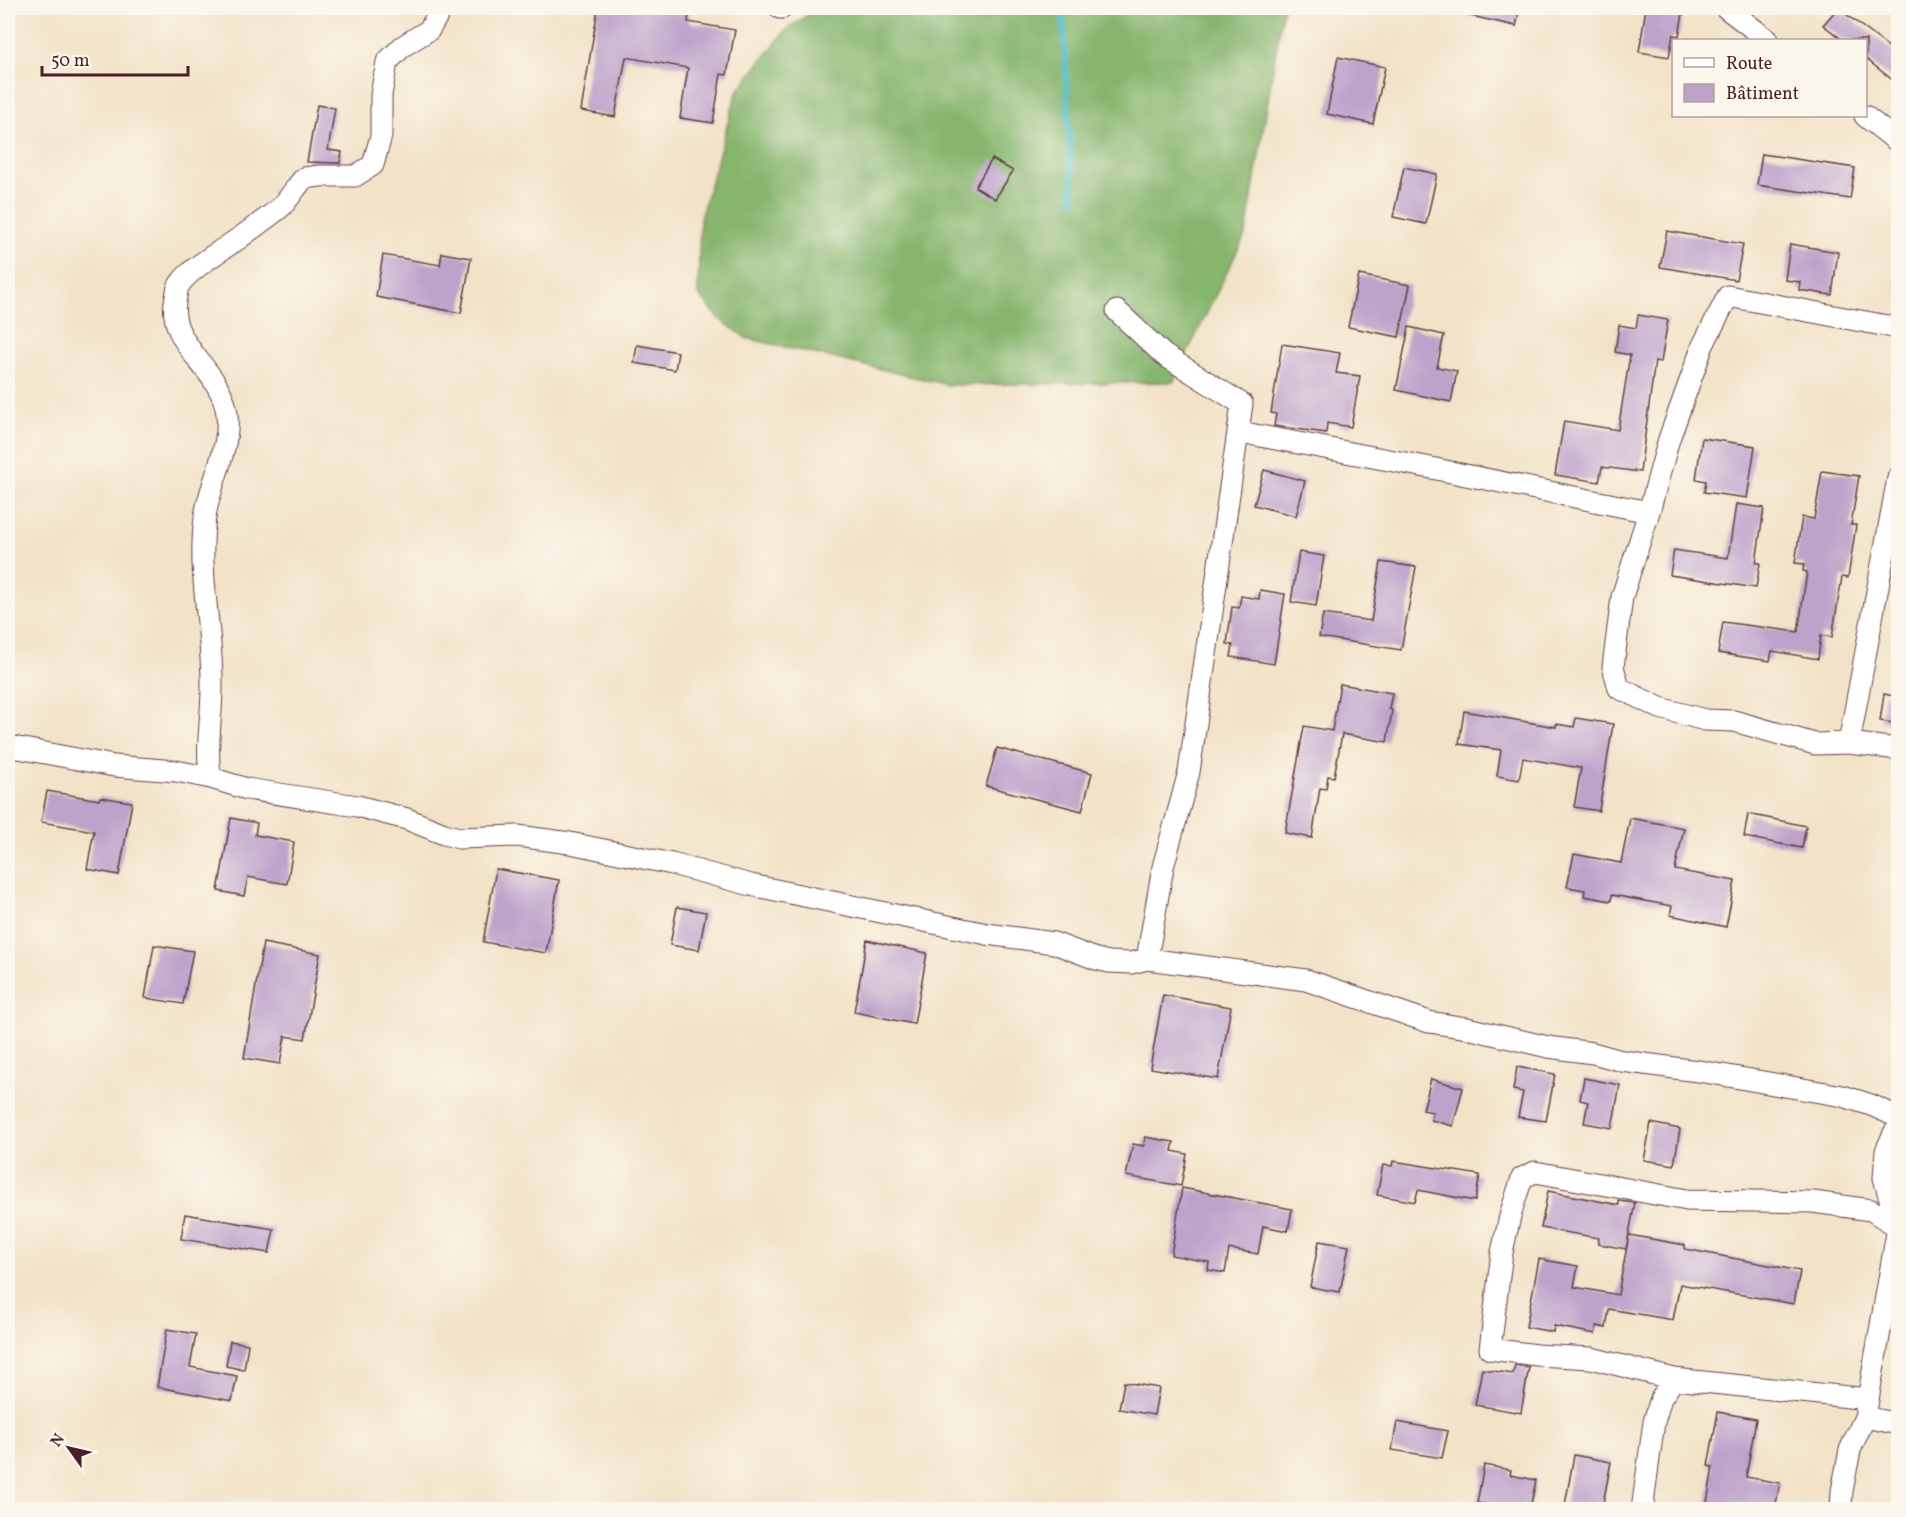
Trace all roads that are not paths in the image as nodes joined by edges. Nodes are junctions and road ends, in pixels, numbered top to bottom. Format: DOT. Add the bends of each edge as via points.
graph roads {
  1 [pos="442,8"];
  2 [pos="1726,8"];
  3 [pos="1767,39"];
  4 [pos="1866,117"];
  5 [pos="1899,142"];
  6 [pos="1118,311"];
  7 [pos="1899,328"];
  8 [pos="1239,432"];
  9 [pos="1899,478"];
  10 [pos="1649,512"];
  11 [pos="1849,743"];
  12 [pos="8,746"];
  13 [pos="1899,750"];
  14 [pos="211,778"];
  15 [pos="1147,959"];
  16 [pos="1899,1117"];
  17 [pos="1899,1129"];
  18 [pos="1898,1227"];
  19 [pos="1674,1379"];
  20 [pos="1866,1408"];
  21 [pos="1899,1424"];
  22 [pos="1642,1509"];
  23 [pos="1841,1509"];
  1 -- 14 [label="street" via="429,30 403,46 387,62 381,95 381,136 373,165 355,176 304,178 282,206 204,261 179,284 174,304 176,326 218,386 226,406 224,448 206,511 204,537 203,585 212,687 207,759"];
  2 -- 3 [label="street"];
  4 -- 5 [label="street"];
  6 -- 8 [label="street" via="1164,355 1242,404"];
  7 -- 10 [label="street" via="1728,296 1703,345 1669,439"];
  8 -- 10 [label="street"];
  8 -- 15 [label="street" via="1189,772 1163,867"];
  9 -- 11 [label="street"];
  10 -- 11 [label="street" via="1622,597 1613,667 1619,688 1660,708 1705,720 1734,721 1815,744"];
  11 -- 13 [label="street"];
  12 -- 14 [label="street" via="114,766"];
  14 -- 15 [label="street" via="247,789 357,806 459,838 518,836 570,843 924,921 1054,943 1096,959 1131,963"];
  15 -- 16 [label="street" via="1306,980 1429,1022 1622,1061 1843,1096"];
  17 -- 18 [label="street" via="1886,1151 1884,1178"];
  18 -- 19 [label="street" via="1871,1210 1813,1202 1687,1200 1535,1172 1522,1178 1502,1252 1490,1348 1591,1358"];
  18 -- 20 [label="street"];
  19 -- 20 [label="street"];
  19 -- 22 [label="street" via="1661,1398 1654,1422"];
  20 -- 21 [label="street"];
  20 -- 23 [label="street" via="1850,1450"];
}
